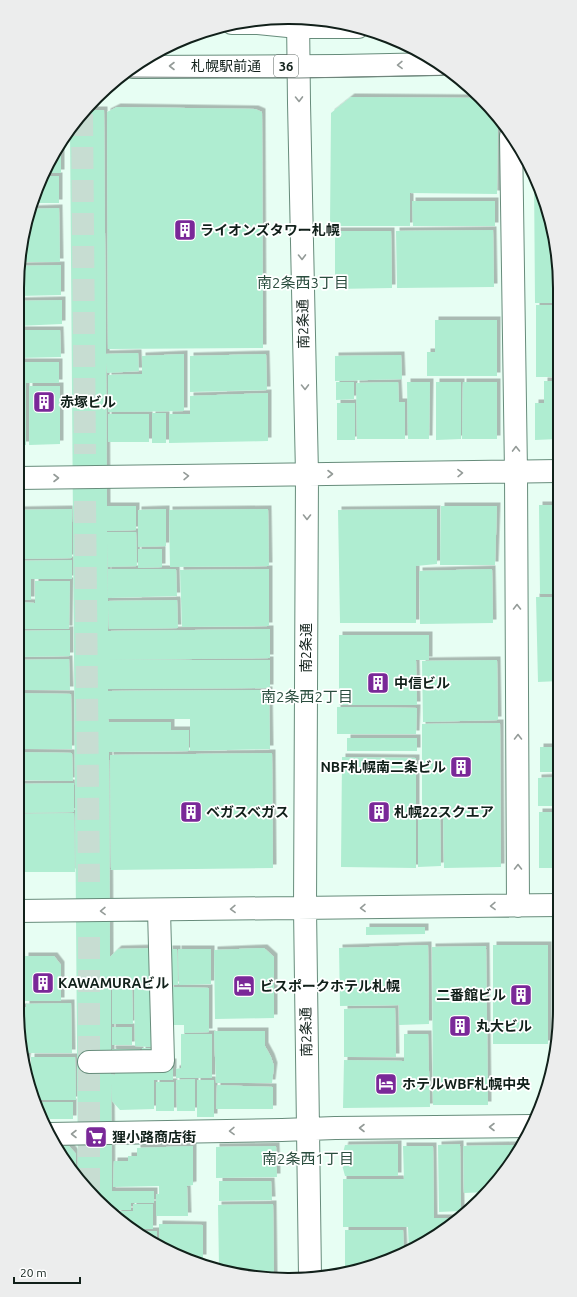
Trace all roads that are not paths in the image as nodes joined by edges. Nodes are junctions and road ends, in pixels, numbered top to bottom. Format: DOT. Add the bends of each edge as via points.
graph roads {
  1 [pos="298,25"];
  2 [pos="428,64"];
  3 [pos="298,65"];
  4 [pos="145,67"];
  5 [pos="511,146"];
  6 [pos="553,471"];
  7 [pos="516,472"];
  8 [pos="307,474"];
  9 [pos="24,478"];
  10 [pos="553,905"];
  11 [pos="518,906"];
  12 [pos="305,908"];
  13 [pos="159,910"];
  14 [pos="24,911"];
  15 [pos="89,1062"];
  16 [pos="525,1126"];
  17 [pos="308,1130"];
  18 [pos="55,1134"];
  19 [pos="310,1272"];
  1 -- 3 [label="main road, 南2条通"];
  2 -- 3 [label="main road, 札幌駅前通 / 36, one-way"];
  3 -- 4 [label="main road, 札幌駅前通 / 36, one-way"];
  3 -- 8 [label="main road, 南2条通, one-way"];
  7 -- 5 [label="main road, one-way"];
  6 -- 7 [label="main road"];
  8 -- 7 [label="main road, one-way"];
  11 -- 7 [label="main road, one-way"];
  9 -- 8 [label="main road, one-way"];
  8 -- 12 [label="main road, 南2条通, one-way"];
  10 -- 11 [label="main road"];
  11 -- 12 [label="main road, one-way"];
  12 -- 13 [label="main road, one-way"];
  12 -- 17 [label="main road, 南2条通"];
  13 -- 14 [label="main road, one-way"];
  13 -- 15 [label="main road" via="162,1061"];
  16 -- 17 [label="main road, one-way"];
  17 -- 18 [label="main road, one-way"];
  17 -- 19 [label="main road, 南2条通"];
}
